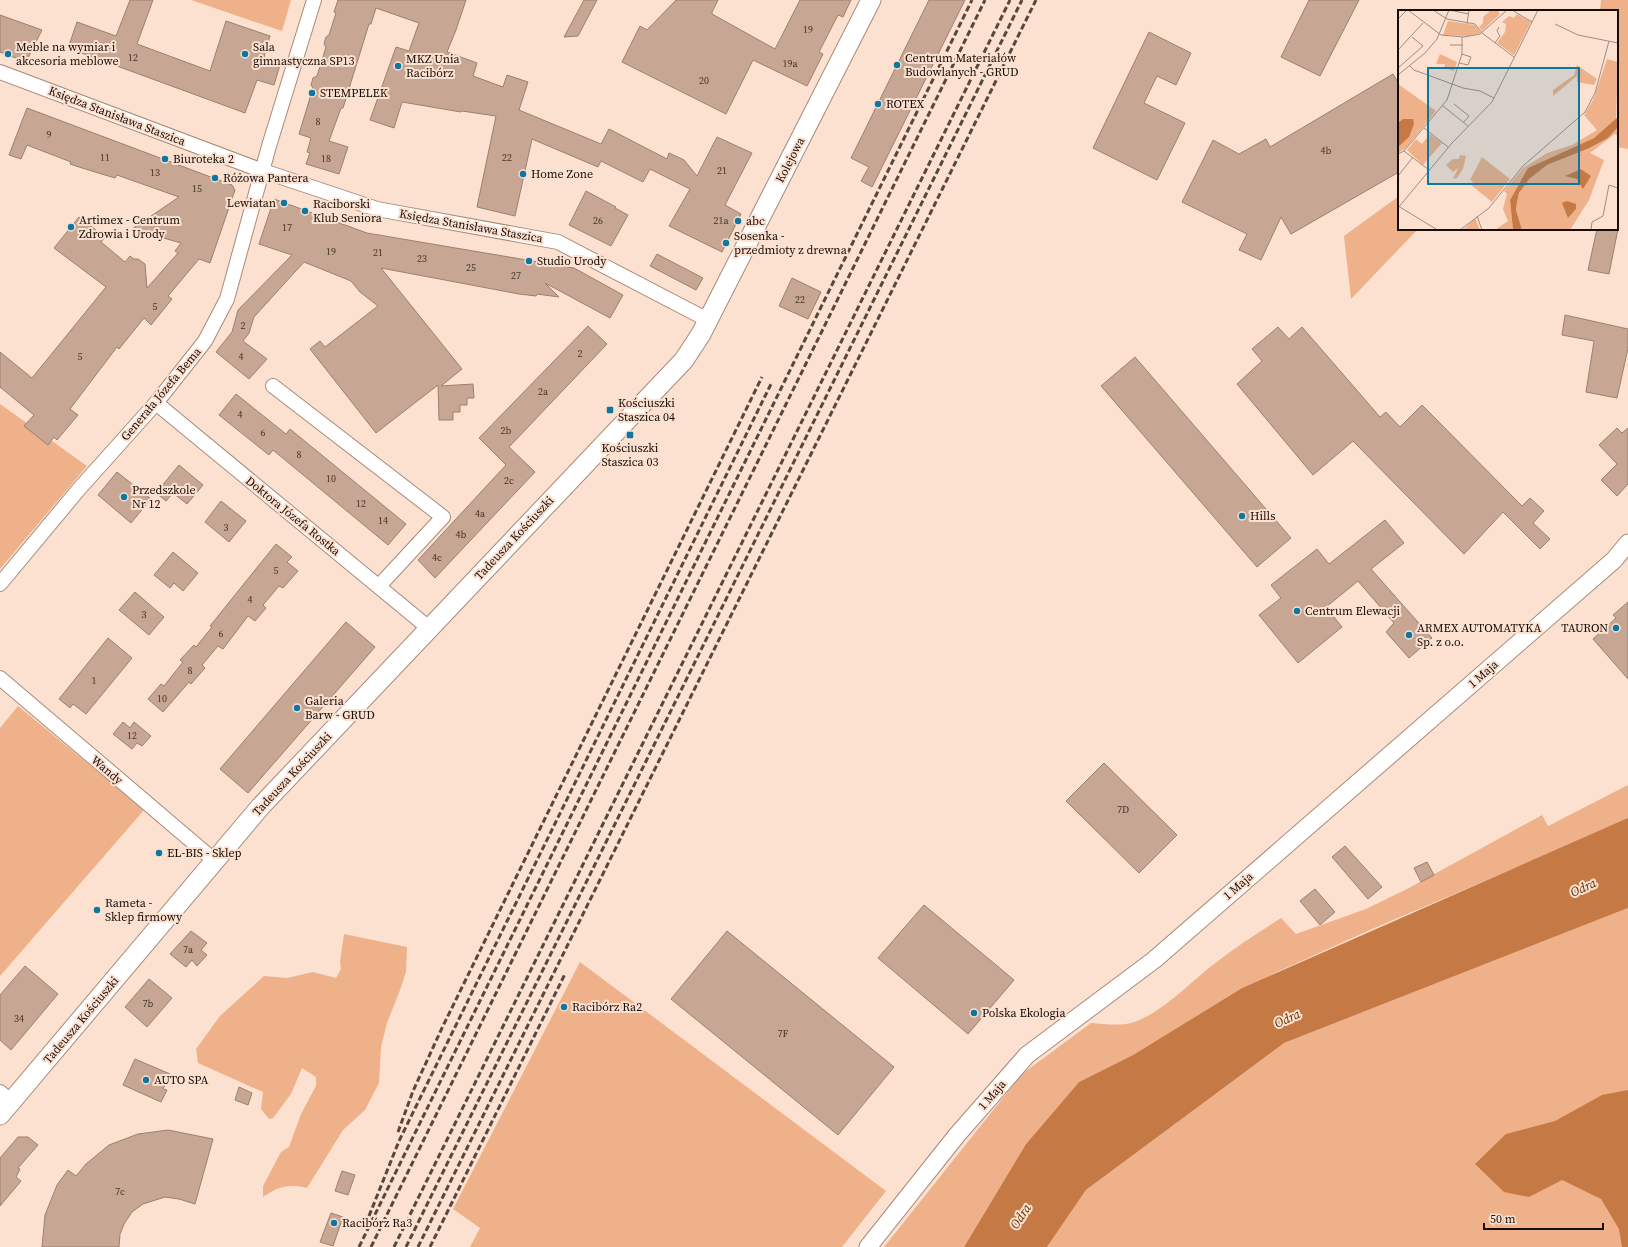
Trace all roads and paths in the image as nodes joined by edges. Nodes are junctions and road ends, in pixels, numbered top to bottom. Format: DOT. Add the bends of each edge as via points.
graph roads {
  1 [pos="314,0"];
  2 [pos="871,0"];
  3 [pos="0,72"];
  4 [pos="262,171"];
  5 [pos="708,320"];
  6 [pos="273,386"];
  7 [pos="156,403"];
  8 [pos="1628,543"];
  9 [pos="0,584"];
  10 [pos="379,586"];
  11 [pos="430,629"];
  12 [pos="0,678"];
  13 [pos="215,861"];
  14 [pos="4,1103"];
  15 [pos="868,1247"];
  1 -- 4 [label="street, Generała Józefa Bema"];
  2 -- 5 [label="main road, Kolejowa"];
  3 -- 4 [label="street, Księdza Stanisława Staszica"];
  4 -- 5 [label="street, Księdza Stanisława Staszica" via="377,209 558,242"];
  4 -- 7 [label="street, Generała Józefa Bema" via="227,299 205,341"];
  5 -- 11 [label="main road, Tadeusza Kościuszki" via="684,360"];
  6 -- 10 [label="street" via="443,516"];
  7 -- 9 [label="street, Generała Józefa Bema" via="79,489"];
  7 -- 10 [label="street, Doktora Józefa Rostka"];
  8 -- 15 [label="street, 1 Maja" via="1608,564 1154,960 1026,1055 957,1135"];
  10 -- 11 [label="street, Doktora Józefa Rostka"];
  11 -- 13 [label="main road, Tadeusza Kościuszki" via="271,796"];
  12 -- 13 [label="street, Wandy"];
  13 -- 14 [label="main road, Tadeusza Kościuszki"];
}
